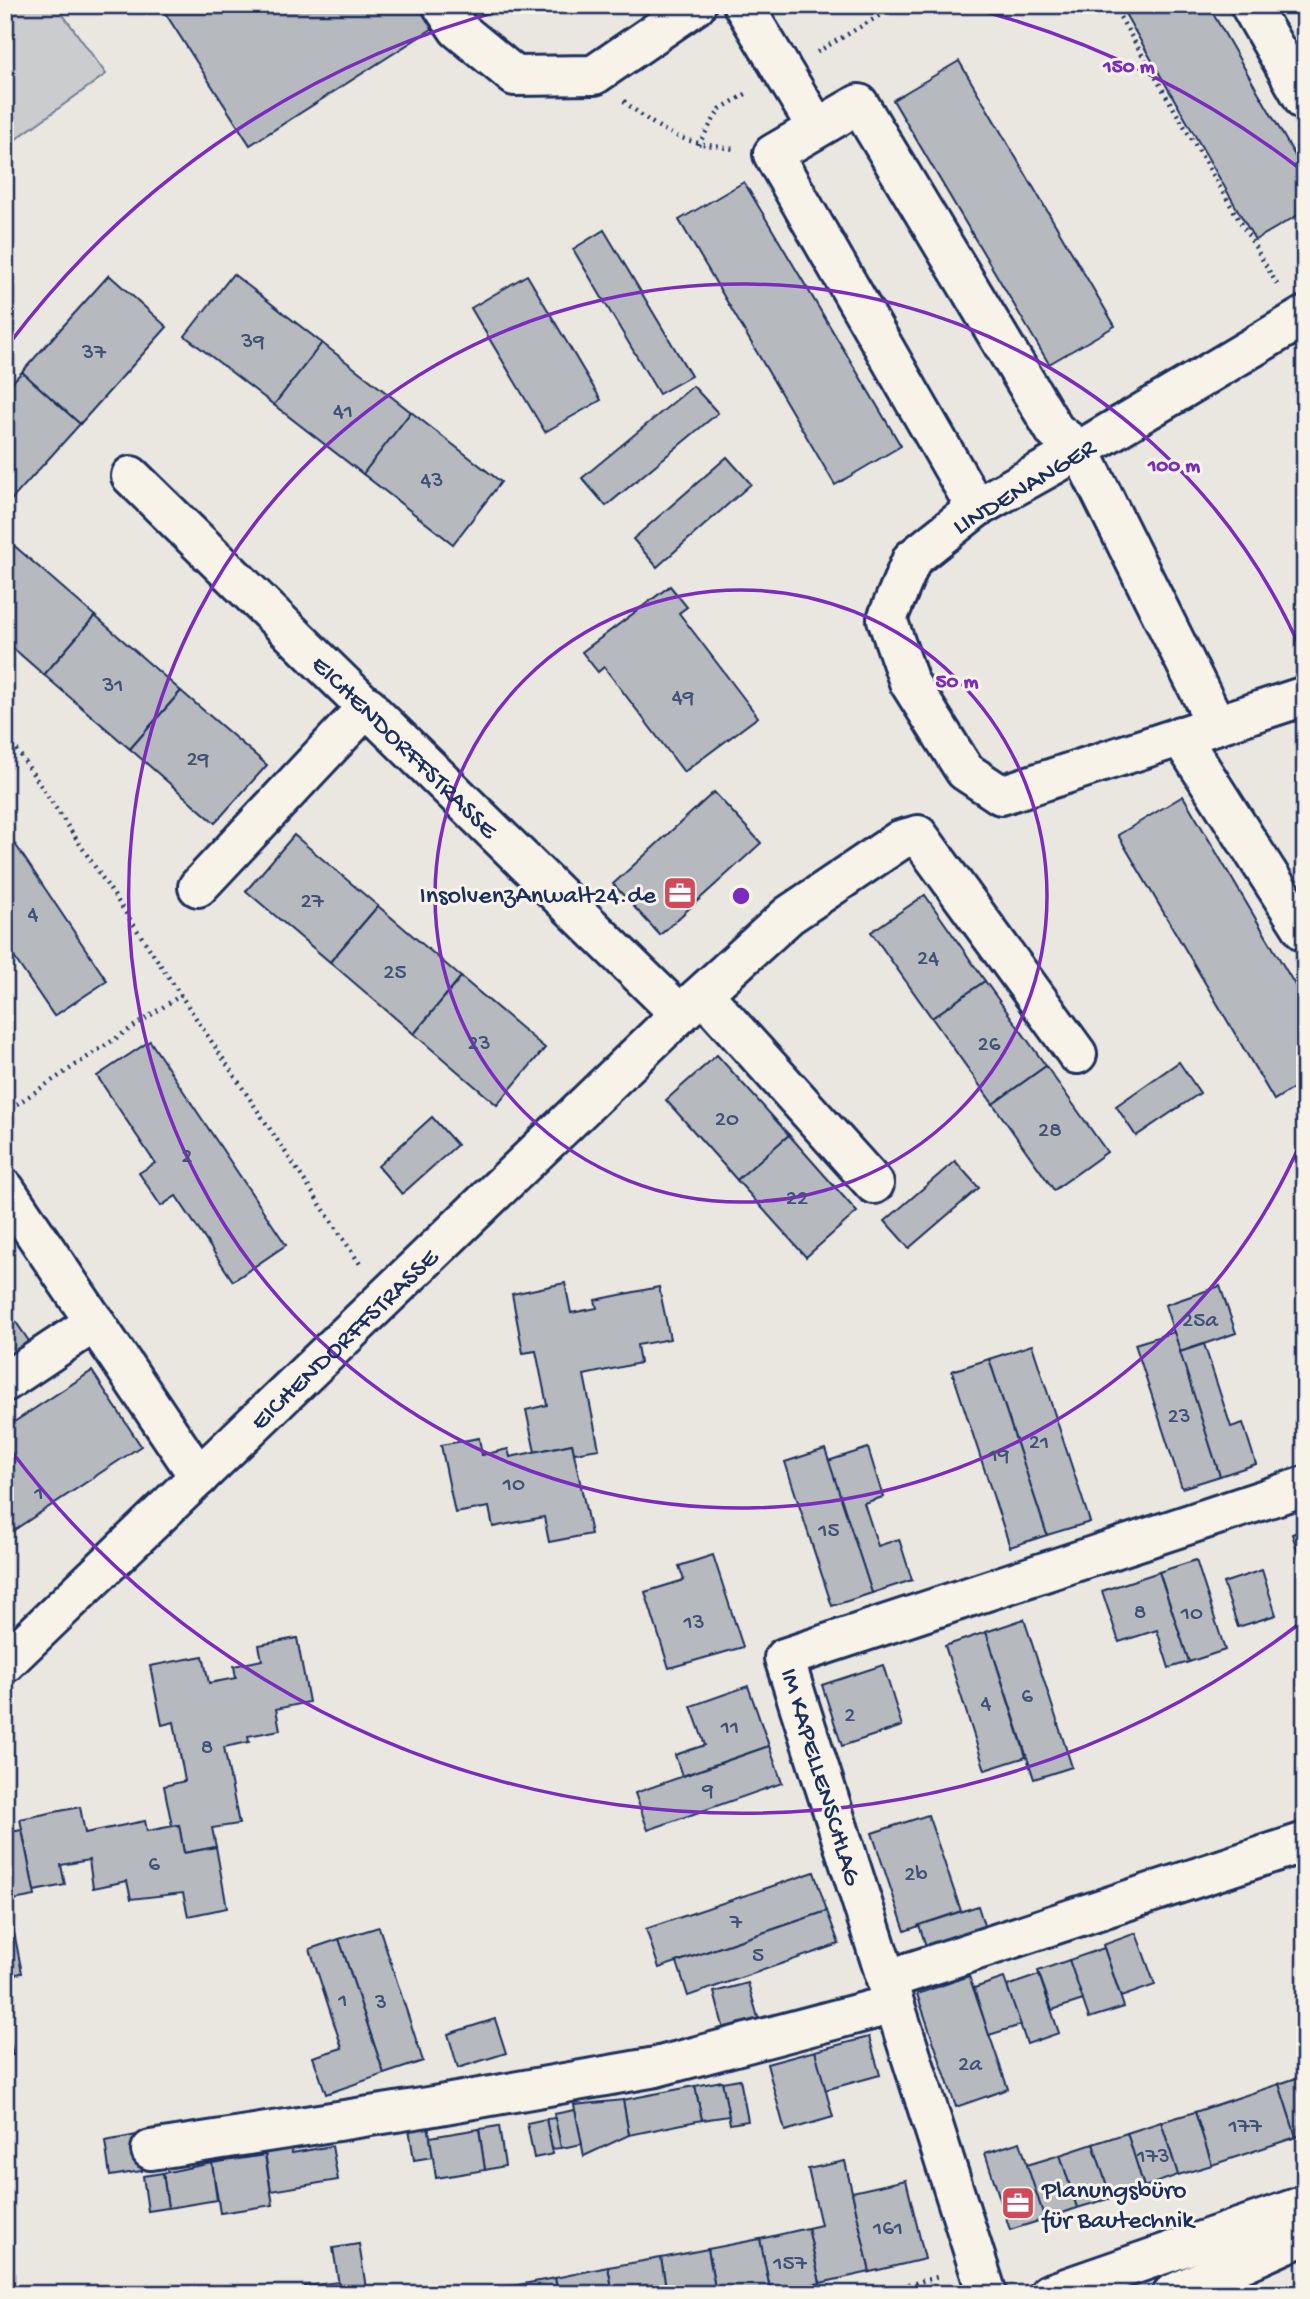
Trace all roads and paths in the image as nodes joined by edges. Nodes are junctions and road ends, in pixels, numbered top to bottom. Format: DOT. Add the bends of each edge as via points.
graph roads {
  1 [pos="442,5"];
  2 [pos="696,5"];
  3 [pos="743,5"];
  4 [pos="1113,5"];
  5 [pos="1250,5"];
  6 [pos="594,75"];
  7 [pos="1305,101"];
  8 [pos="817,128"];
  9 [pos="773,154"];
  10 [pos="1301,318"];
  11 [pos="1080,450"];
  12 [pos="131,476"];
  13 [pos="976,508"];
  14 [pos="1305,696"];
  15 [pos="368,706"];
  16 [pos="1216,724"];
  17 [pos="5,732"];
  18 [pos="1180,736"];
  19 [pos="198,887"];
  20 [pos="1305,932"];
  21 [pos="181,995"];
  22 [pos="692,1004"];
  23 [pos="1077,1054"];
  24 [pos="5,1112"];
  25 [pos="874,1184"];
  26 [pos="5,1189"];
  27 [pos="383,1300"];
  28 [pos="94,1322"];
  29 [pos="5,1382"];
  30 [pos="199,1477"];
  31 [pos="1305,1486"];
  32 [pos="5,1663"];
  33 [pos="1305,1842"];
  34 [pos="890,1992"];
  35 [pos="151,2150"];
  36 [pos="1305,2204"];
  37 [pos="1305,2235"];
  38 [pos="982,2280"];
  39 [pos="874,2294"];
  40 [pos="1049,2294"];
  41 [pos="1172,2294"];
  1 -- 6 [label="street" via="458,29 515,76"];
  2 -- 6 [label="street"];
  3 -- 8 [label="street"];
  4 -- 10 [label="path"];
  5 -- 7 [label="street"];
  6 -- 9 [label="path" via="656,128 698,145"];
  8 -- 9 [label="street"];
  8 -- 11 [label="street" via="859,104 1055,432"];
  9 -- 13 [label="street"];
  10 -- 11 [label="street, LINDENANGER"];
  11 -- 13 [label="street, LINDENANGER"];
  11 -- 16 [label="street"];
  12 -- 15 [label="street, EICHENDORFFSTRASSE"];
  13 -- 18 [label="street, LINDENANGER" via="912,559 887,620 909,682 965,771 1000,796"];
  14 -- 16 [label="street"];
  15 -- 19 [label="street"];
  15 -- 22 [label="street, EICHENDORFFSTRASSE"];
  16 -- 18 [label="street"];
  17 -- 21 [label="path"];
  18 -- 20 [label="street"];
  21 -- 24 [label="path"];
  21 -- 27 [label="path"];
  22 -- 23 [label="street, EICHENDORFFSTRASSE" via="789,915 900,840 918,835"];
  22 -- 25 [label="street"];
  22 -- 27 [label="street, EICHENDORFFSTRASSE"];
  26 -- 28 [label="street"];
  27 -- 30 [label="street, EICHENDORFFSTRASSE"];
  28 -- 29 [label="street"];
  28 -- 30 [label="street"];
  30 -- 32 [label="street, EICHENDORFFSTRASSE"];
  31 -- 34 [label="street, IM KAPELLENSCHLAG" via="784,1658"];
  33 -- 34 [label="street"];
  34 -- 35 [label="street" via="656,2067"];
  34 -- 38 [label="street, IM KAPELLENSCHLAG"];
  36 -- 40 [label="street"];
  37 -- 41 [label="street"];
  38 -- 39 [label="path"];
}
